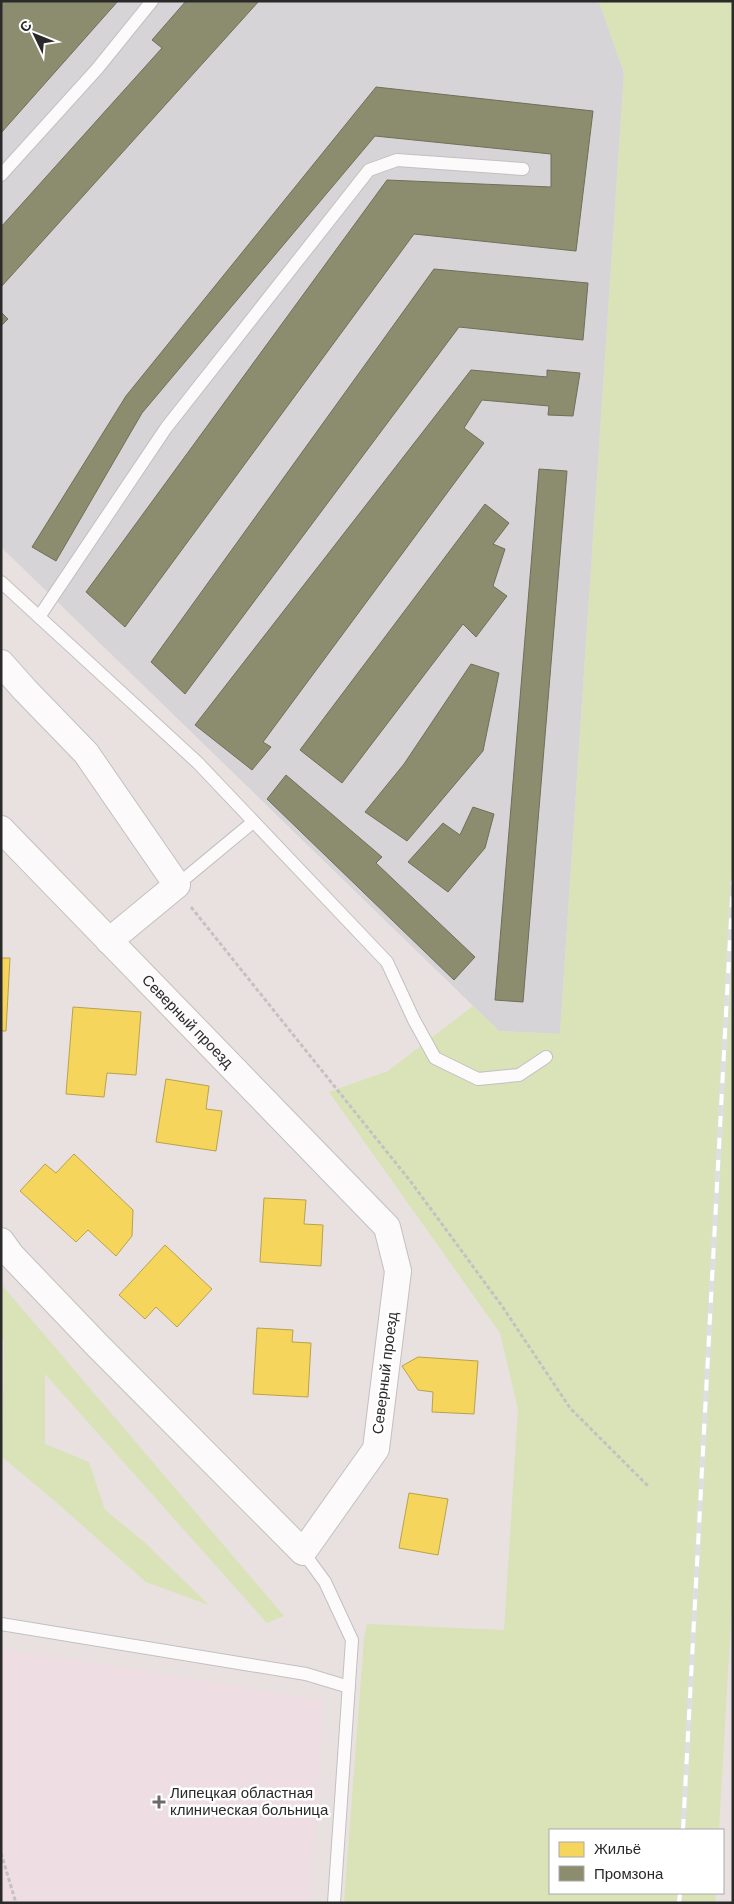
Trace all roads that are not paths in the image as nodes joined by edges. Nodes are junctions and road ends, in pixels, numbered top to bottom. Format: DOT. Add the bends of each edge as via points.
graph roads {
  1 [pos="152,1"];
  2 [pos="523,169"];
  3 [pos="1,175"];
  4 [pos="1,582"];
  5 [pos="40,617"];
  6 [pos="1,663"];
  7 [pos="253,822"];
  8 [pos="1,829"];
  9 [pos="177,886"];
  10 [pos="109,940"];
  11 [pos="546,1057"];
  12 [pos="1,1242"];
  13 [pos="303,1552"];
  14 [pos="1,1624"];
  15 [pos="349,1687"];
  16 [pos="334,1903"];
  1 -- 3 [label="lane" via="97,69"];
  2 -- 5 [label="lane" via="397,160 369,170 166,428"];
  4 -- 5 [label="lane"];
  5 -- 7 [label="lane" via="198,763"];
  6 -- 9 [label="street" via="86,753"];
  7 -- 9 [label="lane"];
  7 -- 11 [label="lane" via="387,962 435,1058 478,1079 519,1075"];
  8 -- 10 [label="street, Северный проезд"];
  9 -- 10 [label="street"];
  10 -- 13 [label="street, Северный проезд" via="387,1227 398,1271 376,1449"];
  12 -- 13 [label="street" via="98,1346"];
  13 -- 15 [label="lane" via="325,1582 352,1640"];
  14 -- 15 [label="lane" via="306,1674"];
  15 -- 16 [label="lane"];
}
